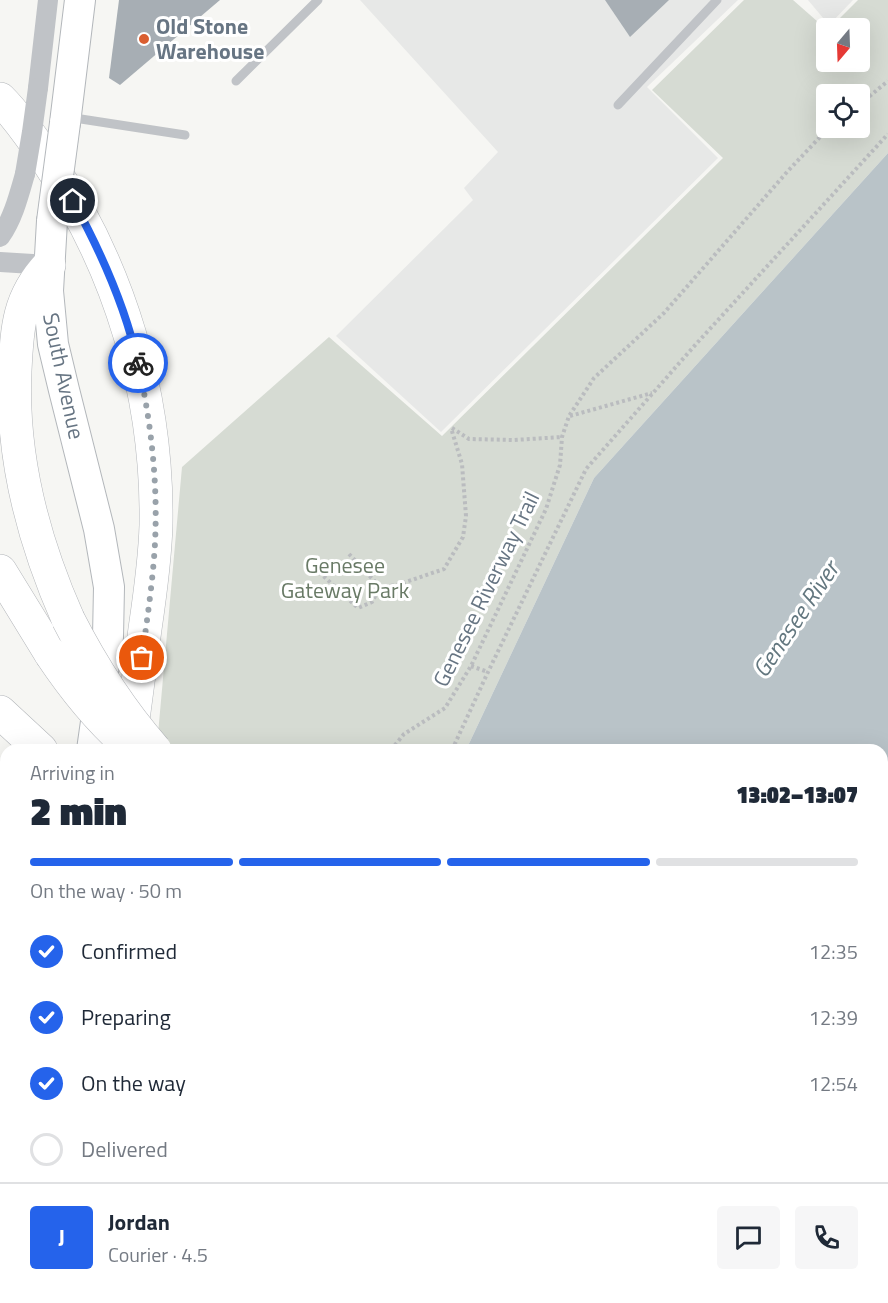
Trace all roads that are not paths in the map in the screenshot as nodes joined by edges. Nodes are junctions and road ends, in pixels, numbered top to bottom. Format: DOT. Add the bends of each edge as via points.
graph roads {
  1 [pos="48,0"];
  2 [pos="80,0"];
  3 [pos="318,0"];
  4 [pos="717,0"];
  5 [pos="236,81"];
  6 [pos="0,99"];
  7 [pos="618,105"];
  8 [pos="65,120"];
  9 [pos="184,135"];
  10 [pos="0,237"];
  11 [pos="0,262"];
  12 [pos="49,265"];
  13 [pos="0,571"];
  14 [pos="0,712"];
  15 [pos="35,744"];
  16 [pos="93,744"];
  17 [pos="127,744"];
  18 [pos="130,744"];
  19 [pos="150,744"];
  1 -- 10 [label="street, bridge" via="25,174"];
  2 -- 8 [label="main road, South Avenue"];
  3 -- 5 [label="lane"];
  4 -- 7 [label="lane"];
  6 -- 18 [label="highway" via="53,169 94,241 122,308 141,376 154,457 156,526"];
  8 -- 9 [label="lane"];
  8 -- 12 [label="main road, South Avenue, bridge"];
  11 -- 12 [label="street"];
  12 -- 16 [label="main road, South Avenue" via="56,359 99,530 109,587 108,637"];
  12 -- 19 [label="highway, bridge" via="34,282 22,310 16,351 15,417 29,509 68,619 106,688"];
  13 -- 17 [label="highway, bridge" via="69,680"];
  14 -- 15 [label="highway"];
}
